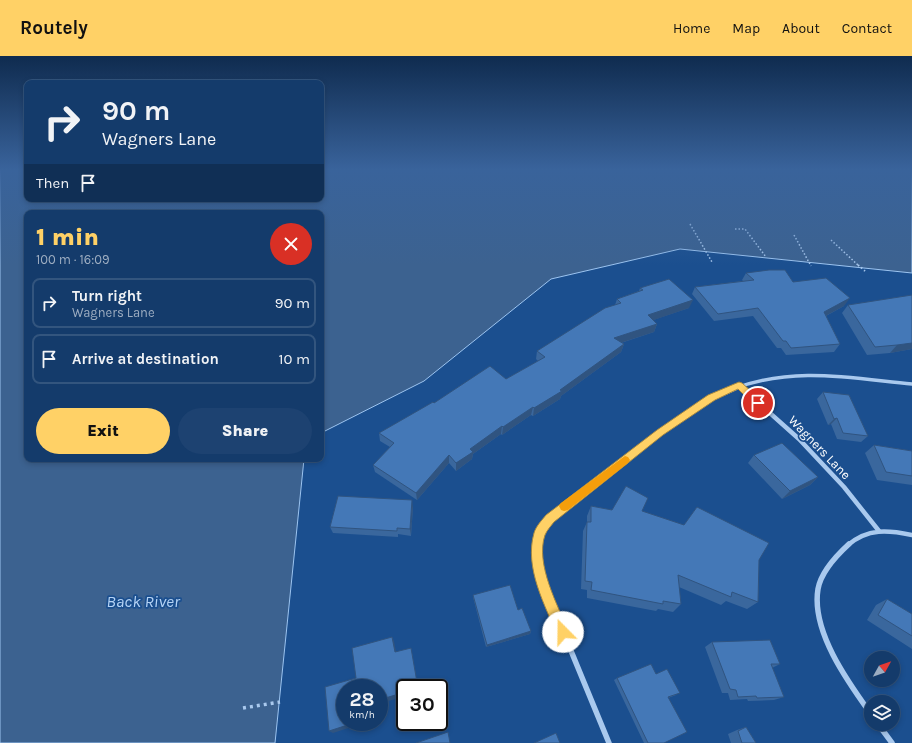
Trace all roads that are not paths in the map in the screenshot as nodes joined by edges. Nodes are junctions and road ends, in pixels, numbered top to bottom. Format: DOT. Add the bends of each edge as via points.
graph roads {
  1 [pos="912,384"];
  2 [pos="739,385"];
  3 [pos="879,531"];
  4 [pos="912,535"];
  5 [pos="864,704"];
  6 [pos="883,731"];
  7 [pos="609,743"];
  8 [pos="892,743"];
  1 -- 2 [label="street" via="823,375 795,375 772,377"];
  2 -- 3 [label="street, Wagners Lane" via="799,439 844,487"];
  2 -- 7 [label="street" via="711,397 660,432 565,505 550,518 540,532 537,551 541,578"];
  3 -- 4 [label="street"];
  3 -- 5 [label="street" via="864,534 840,553 818,588 816,603 829,644"];
  6 -- 8 [label="street"];
}
